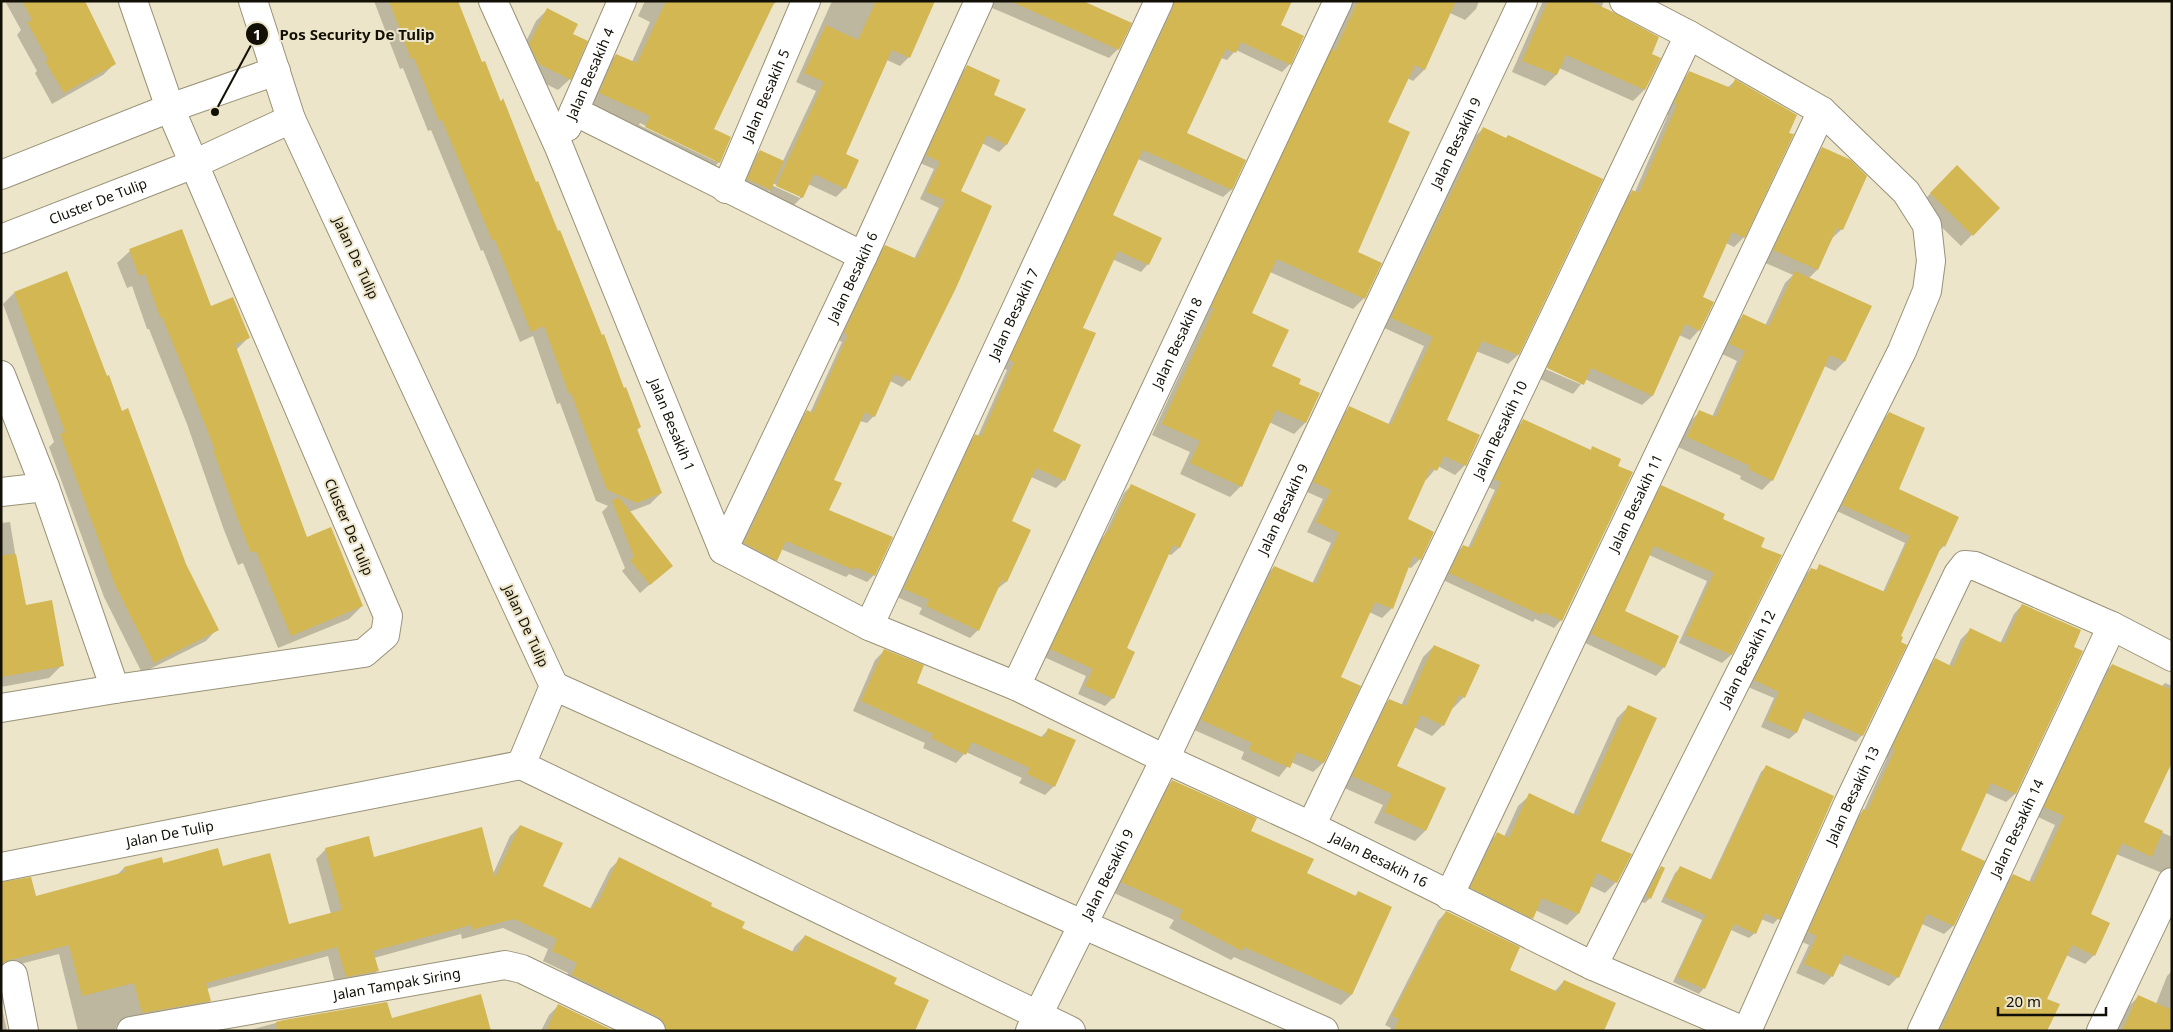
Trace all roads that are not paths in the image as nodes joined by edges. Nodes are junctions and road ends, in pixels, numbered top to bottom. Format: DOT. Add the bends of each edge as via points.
graph roads {
  1 [pos="133,1"];
  2 [pos="254,1"];
  3 [pos="493,1"];
  4 [pos="622,1"];
  5 [pos="806,1"];
  6 [pos="979,1"];
  7 [pos="1159,1"];
  8 [pos="1338,1"];
  9 [pos="1523,1"];
  10 [pos="1624,1"];
  11 [pos="1689,35"];
  12 [pos="276,71"];
  13 [pos="170,108"];
  14 [pos="574,111"];
  15 [pos="1822,111"];
  16 [pos="291,119"];
  17 [pos="559,147"];
  18 [pos="194,164"];
  19 [pos="1,175"];
  20 [pos="726,189"];
  21 [pos="1,239"];
  22 [pos="863,256"];
  23 [pos="1,375"];
  24 [pos="44,487"];
  25 [pos="1,492"];
  26 [pos="723,550"];
  27 [pos="869,626"];
  28 [pos="2112,626"];
  29 [pos="2172,657"];
  30 [pos="554,686"];
  31 [pos="1016,686"];
  32 [pos="115,689"];
  33 [pos="1,708"];
  34 [pos="1165,759"];
  35 [pos="521,765"];
  36 [pos="1311,826"];
  37 [pos="1,867"];
  38 [pos="2172,882"];
  39 [pos="1449,896"];
  40 [pos="1082,924"];
  41 [pos="1593,966"];
  42 [pos="13,975"];
  43 [pos="1034,1023"];
  44 [pos="24,1031"];
  45 [pos="131,1031"];
  46 [pos="651,1031"];
  47 [pos="1071,1031"];
  48 [pos="1324,1031"];
  49 [pos="1745,1031"];
  50 [pos="1922,1031"];
  51 [pos="2101,1031"];
  1 -- 13 [label="street, Cluster De Tulip"];
  2 -- 12 [label="street, Jalan De Tulip"];
  3 -- 17 [label="street, Jalan Besakih 1"];
  4 -- 14 [label="street, Jalan Besakih 4"];
  5 -- 20 [label="street, Jalan Besakih 5"];
  6 -- 22 [label="street, Jalan Besakih 6"];
  7 -- 27 [label="street, Jalan Besakih 7"];
  8 -- 31 [label="street, Jalan Besakih 8"];
  9 -- 34 [label="street, Jalan Besakih 9"];
  10 -- 11 [label="street, Jalan Besakih 12"];
  11 -- 15 [label="street, Jalan Besakih 12"];
  11 -- 36 [label="street, Jalan Besakih 10"];
  12 -- 13 [label="street"];
  12 -- 16 [label="street, Jalan De Tulip"];
  13 -- 18 [label="street, Cluster De Tulip"];
  13 -- 19 [label="street"];
  14 -- 17 [label="street, Jalan Besakih 4"];
  14 -- 20 [label="street"];
  15 -- 39 [label="street, Jalan Besakih 11"];
  15 -- 41 [label="street, Jalan Besakih 12" via="1906,192 1928,226 1931,261 1927,291 1902,351"];
  16 -- 18 [label="street, Cluster De Tulip"];
  16 -- 30 [label="street, Jalan De Tulip"];
  17 -- 26 [label="street, Jalan Besakih 1"];
  18 -- 21 [label="street, Cluster De Tulip"];
  18 -- 32 [label="street, Cluster De Tulip" via="388,616 385,635 364,652"];
  20 -- 22 [label="street"];
  22 -- 26 [label="street, Jalan Besakih 6"];
  23 -- 24 [label="street"];
  24 -- 25 [label="street"];
  24 -- 32 [label="street"];
  26 -- 27 [label="street"];
  27 -- 31 [label="street"];
  28 -- 29 [label="street"];
  28 -- 49 [label="street, Jalan Besakih 13" via="1975,566 1964,566 1848,804"];
  28 -- 50 [label="street, Jalan Besakih 14"];
  30 -- 35 [label="street"];
  30 -- 40 [label="street"];
  31 -- 34 [label="street, Jalan Besakih 16"];
  32 -- 33 [label="street, Cluster De Tulip"];
  34 -- 36 [label="street, Jalan Besakih 16"];
  34 -- 40 [label="street, Jalan Besakih 9"];
  35 -- 37 [label="street, Jalan De Tulip"];
  35 -- 43 [label="street"];
  36 -- 39 [label="street, Jalan Besakih 16"];
  38 -- 51 [label="street"];
  39 -- 41 [label="street, Jalan Besakih 16"];
  40 -- 43 [label="street, Jalan Besakih 9"];
  40 -- 48 [label="street"];
  41 -- 49 [label="street, Jalan Besakih 16"];
  42 -- 44 [label="street"];
  43 -- 47 [label="street"];
  45 -- 46 [label="street, Jalan Tampak Siring" via="505,965 522,969"];
}
